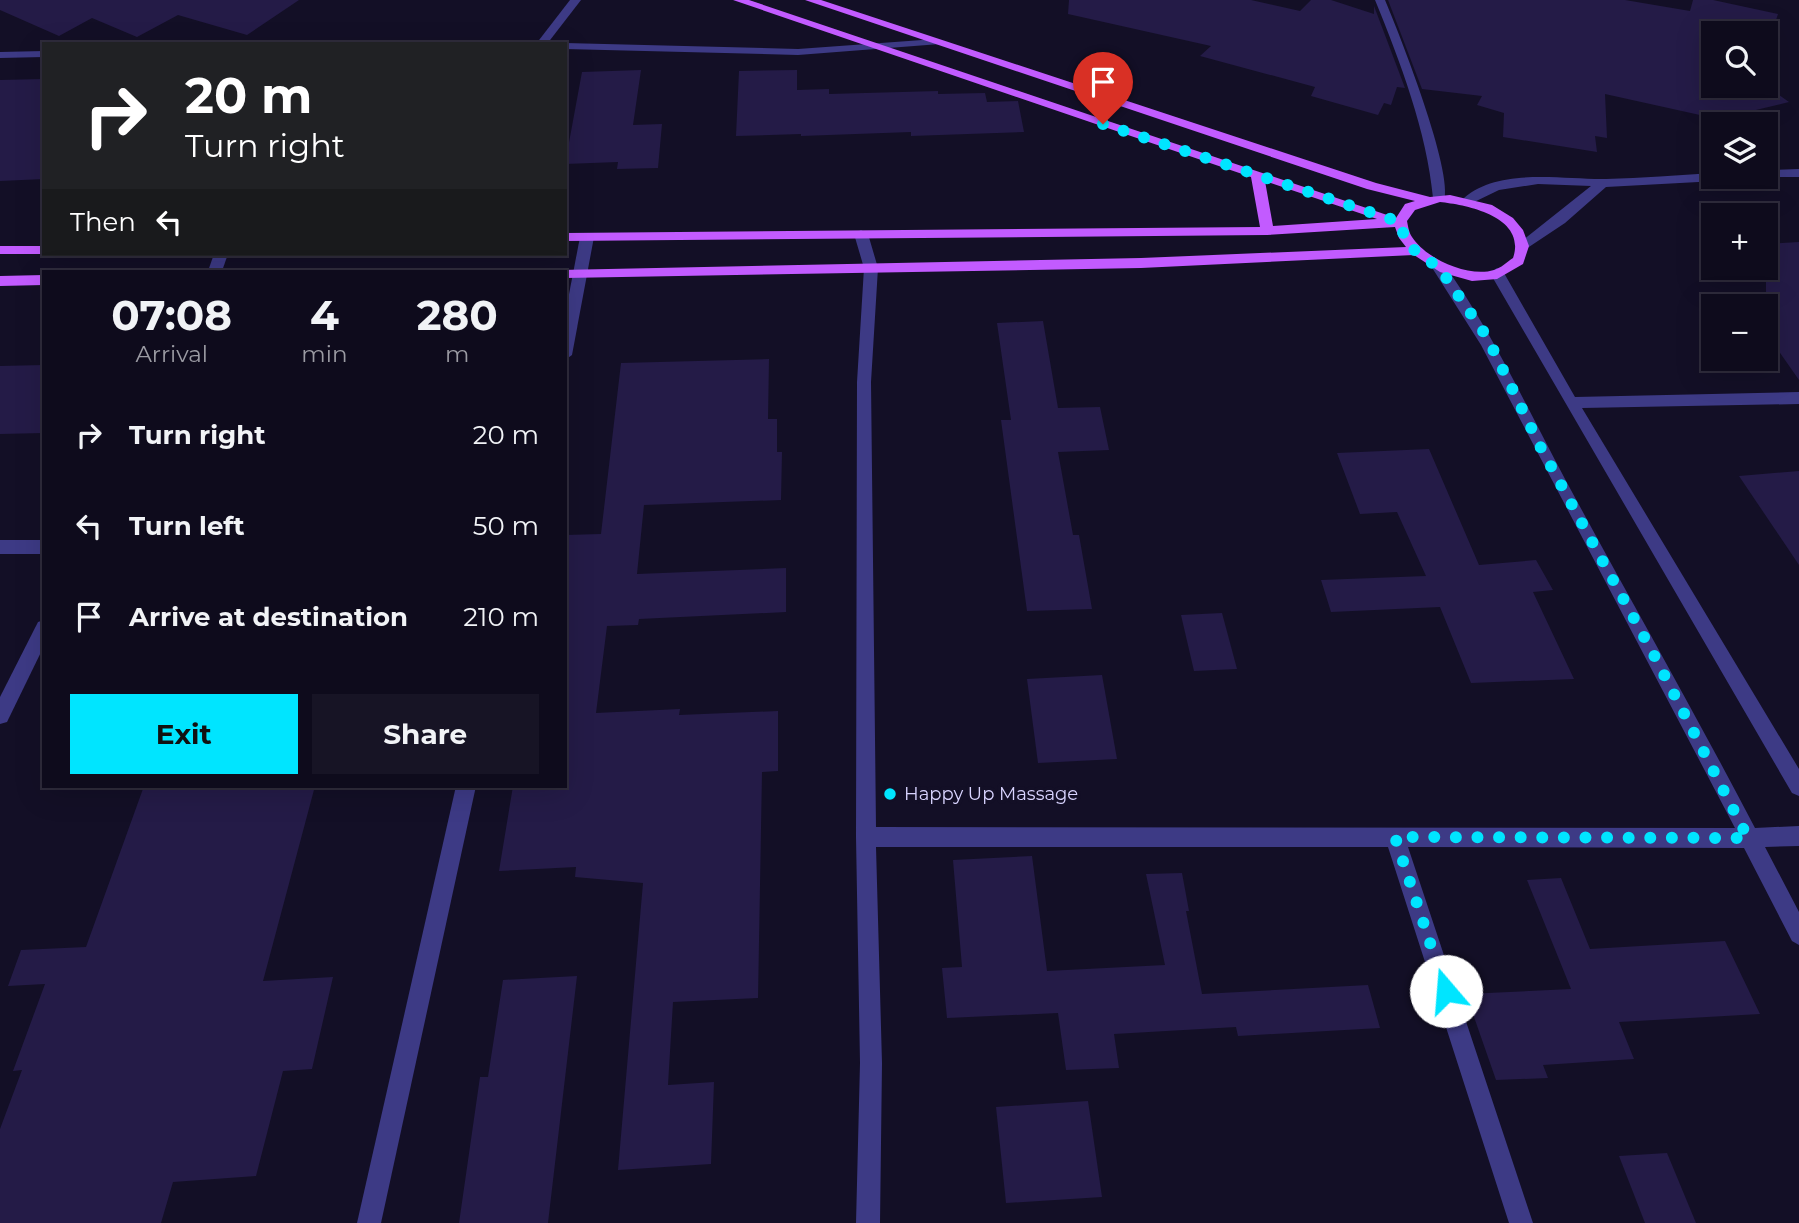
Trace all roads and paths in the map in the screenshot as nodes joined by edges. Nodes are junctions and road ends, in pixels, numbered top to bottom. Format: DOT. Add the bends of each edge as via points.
graph roads {
  1 [pos="576,0"];
  2 [pos="738,0"];
  3 [pos="810,0"];
  4 [pos="1380,0"];
  5 [pos="543,42"];
  6 [pos="936,42"];
  7 [pos="567,46"];
  8 [pos="874,47"];
  9 [pos="42,54"];
  10 [pos="0,55"];
  11 [pos="1799,173"];
  12 [pos="1778,174"];
  13 [pos="1257,175"];
  14 [pos="1701,178"];
  15 [pos="1603,183"];
  16 [pos="1433,199"];
  17 [pos="1468,201"];
  18 [pos="1400,222"];
  19 [pos="1267,231"];
  20 [pos="861,234"];
  21 [pos="567,237"];
  22 [pos="587,237"];
  23 [pos="1523,247"];
  24 [pos="0,250"];
  25 [pos="42,250"];
  26 [pos="1414,251"];
  27 [pos="1438,266"];
  28 [pos="870,268"];
  29 [pos="581,272"];
  30 [pos="567,273"];
  31 [pos="1497,273"];
  32 [pos="42,280"];
  33 [pos="0,281"];
  34 [pos="567,345"];
  35 [pos="1799,398"];
  36 [pos="1571,403"];
  37 [pos="0,547"];
  38 [pos="42,547"];
  39 [pos="42,631"];
  40 [pos="0,716"];
  41 [pos="1799,787"];
  42 [pos="466,788"];
  43 [pos="1799,836"];
  44 [pos="866,837"];
  45 [pos="1395,837"];
  46 [pos="1748,838"];
  47 [pos="1799,934"];
  48 [pos="369,1223"];
  49 [pos="868,1223"];
  50 [pos="1521,1223"];
  1 -- 5 [label="street"];
  2 -- 8 [label="main road"];
  3 -- 6 [label="main road"];
  4 -- 16 [label="street" via="1405,60 1437,173"];
  6 -- 8 [label="street"];
  6 -- 16 [label="main road" via="1372,186"];
  7 -- 8 [label="street" via="798,52"];
  8 -- 13 [label="main road"];
  9 -- 10 [label="street"];
  11 -- 12 [label="street"];
  13 -- 18 [label="main road"];
  13 -- 19 [label="main road"];
  14 -- 15 [label="street"];
  15 -- 17 [label="street" via="1538,180 1496,187"];
  15 -- 23 [label="street"];
  16 -- 17 [label="main road"];
  16 -- 18 [label="main road" via="1408,209"];
  17 -- 23 [label="main road" via="1506,220 1521,237"];
  18 -- 19 [label="main road"];
  18 -- 26 [label="main road"];
  19 -- 20 [label="main road"];
  20 -- 22 [label="main road"];
  20 -- 28 [label="street"];
  21 -- 22 [label="main road"];
  22 -- 29 [label="street"];
  23 -- 31 [label="main road" via="1516,263"];
  24 -- 25 [label="main road"];
  26 -- 27 [label="main road"];
  26 -- 28 [label="main road"];
  27 -- 31 [label="main road" via="1468,274"];
  27 -- 46 [label="street" via="1487,337"];
  28 -- 29 [label="main road"];
  28 -- 44 [label="street" via="864,382"];
  29 -- 30 [label="main road"];
  29 -- 34 [label="street"];
  31 -- 36 [label="street"];
  32 -- 33 [label="main road"];
  35 -- 36 [label="street"];
  36 -- 41 [label="street"];
  37 -- 38 [label="street"];
  39 -- 40 [label="street"];
  42 -- 48 [label="street"];
  43 -- 46 [label="street"];
  44 -- 45 [label="street"];
  44 -- 49 [label="street" via="871,1063"];
  45 -- 46 [label="street"];
  45 -- 50 [label="street"];
  46 -- 47 [label="street"];
}
